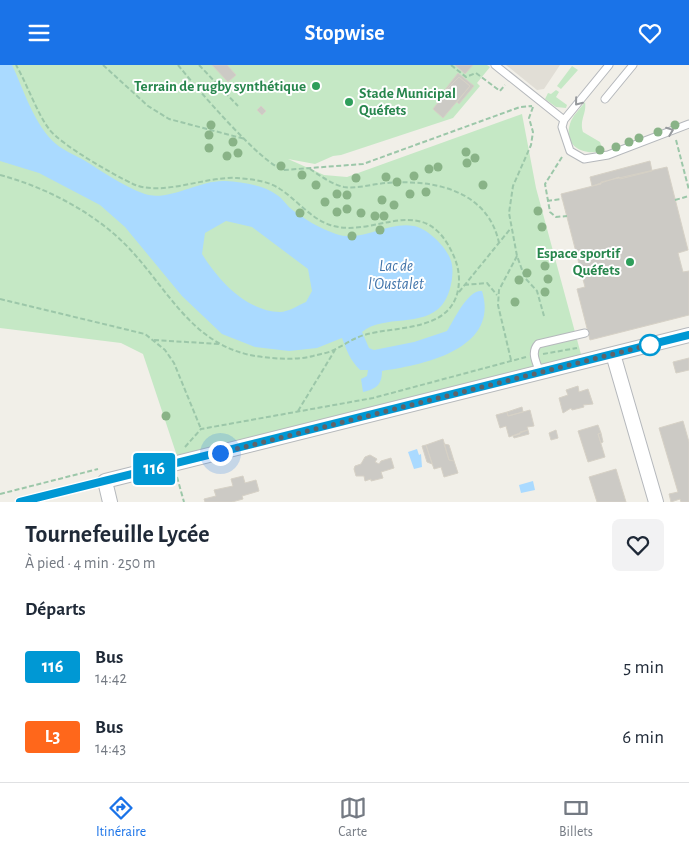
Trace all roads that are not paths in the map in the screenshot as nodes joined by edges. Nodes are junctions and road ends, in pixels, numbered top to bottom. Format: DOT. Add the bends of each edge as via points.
graph roads {
  1 [pos="495,65"];
  2 [pos="609,65"];
  3 [pos="633,65"];
  4 [pos="605,99"];
  5 [pos="564,120"];
  6 [pos="689,124"];
  7 [pos="585,333"];
  8 [pos="689,335"];
  9 [pos="613,354"];
  10 [pos="540,373"];
  11 [pos="105,481"];
  12 [pos="20,502"];
  13 [pos="110,502"];
  14 [pos="656,502"];
  1 -- 5 [label="lane"];
  2 -- 5 [label="lane, one-way"];
  3 -- 4 [label="lane"];
  5 -- 6 [label="lane, one-way" via="562,127 570,151 584,159 608,155"];
  7 -- 10 [label="lane" via="538,345 534,355"];
  8 -- 9 [label="street"];
  9 -- 10 [label="street"];
  9 -- 14 [label="street"];
  10 -- 11 [label="street"];
  11 -- 12 [label="lane"];
  11 -- 13 [label="street"];
}
